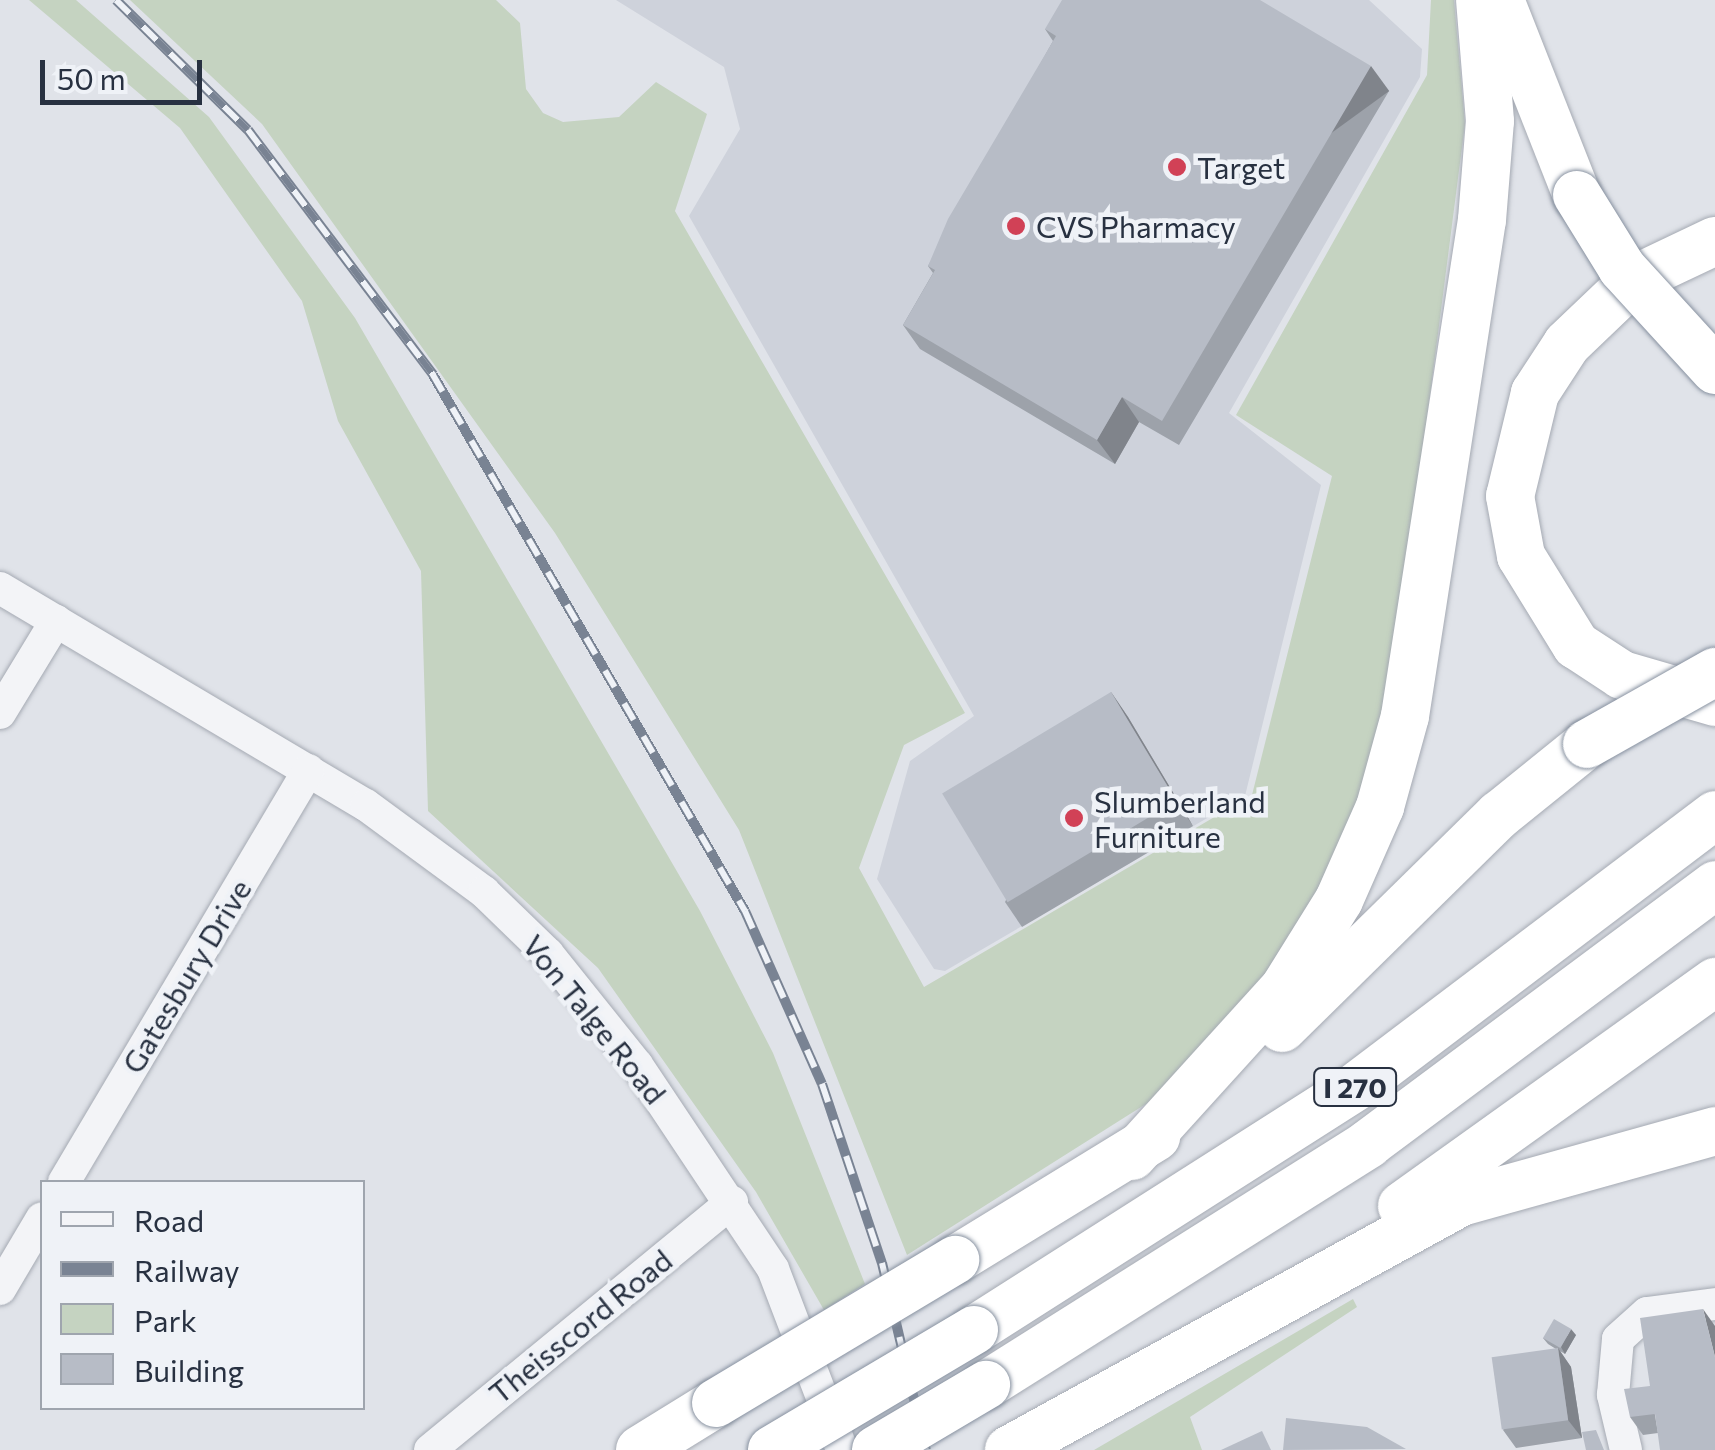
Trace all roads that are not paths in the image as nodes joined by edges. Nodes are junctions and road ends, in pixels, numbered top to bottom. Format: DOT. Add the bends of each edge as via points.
graph roads {
  1 [pos="1480,0"];
  2 [pos="1500,0"];
  3 [pos="1715,240"];
  4 [pos="1715,370"];
  5 [pos="0,588"];
  6 [pos="56,620"];
  7 [pos="1715,672"];
  8 [pos="1715,702"];
  9 [pos="0,713"];
  10 [pos="309,770"];
  11 [pos="1715,815"];
  12 [pos="1715,886"];
  13 [pos="1715,982"];
  14 [pos="1715,1130"];
  15 [pos="1132,1156"];
  16 [pos="65,1180"];
  17 [pos="732,1202"];
  18 [pos="40,1221"];
  19 [pos="0,1289"];
  20 [pos="1278,1298"];
  21 [pos="1715,1304"];
  22 [pos="430,1450"];
  23 [pos="640,1450"];
  24 [pos="772,1450"];
  25 [pos="842,1450"];
  26 [pos="876,1450"];
  27 [pos="1009,1450"];
  28 [pos="1626,1450"];
  1 -- 15 [label="highway" via="1490,121 1482,220 1405,716 1380,807 1339,900 1286,987"];
  2 -- 4 [label="highway, bridge" via="1577,195 1622,268"];
  3 -- 8 [label="highway" via="1635,279 1567,344 1535,393 1510,496 1520,556 1576,645 1622,676"];
  5 -- 6 [label="street, Von Talge Road"];
  6 -- 9 [label="street"];
  6 -- 10 [label="street, Von Talge Road"];
  7 -- 15 [label="highway, bridge" via="1586,744 1499,814 1263,1047"];
  10 -- 16 [label="street, Gatesbury Drive"];
  10 -- 17 [label="street, Von Talge Road" via="440,856 548,954"];
  11 -- 24 [label="highway, I 270, bridge" via="1361,1083"];
  12 -- 26 [label="highway, I 270, bridge" via="1368,1144"];
  13 -- 20 [label="highway"];
  14 -- 20 [label="highway" via="1461,1202"];
  15 -- 23 [label="highway, bridge"];
  17 -- 22 [label="street, Theisscord Road"];
  17 -- 25 [label="street, Von Talge Road" via="795,1313"];
  18 -- 19 [label="street"];
  20 -- 27 [label="highway"];
  21 -- 28 [label="street" via="1647,1312 1618,1339 1613,1395"];
}
